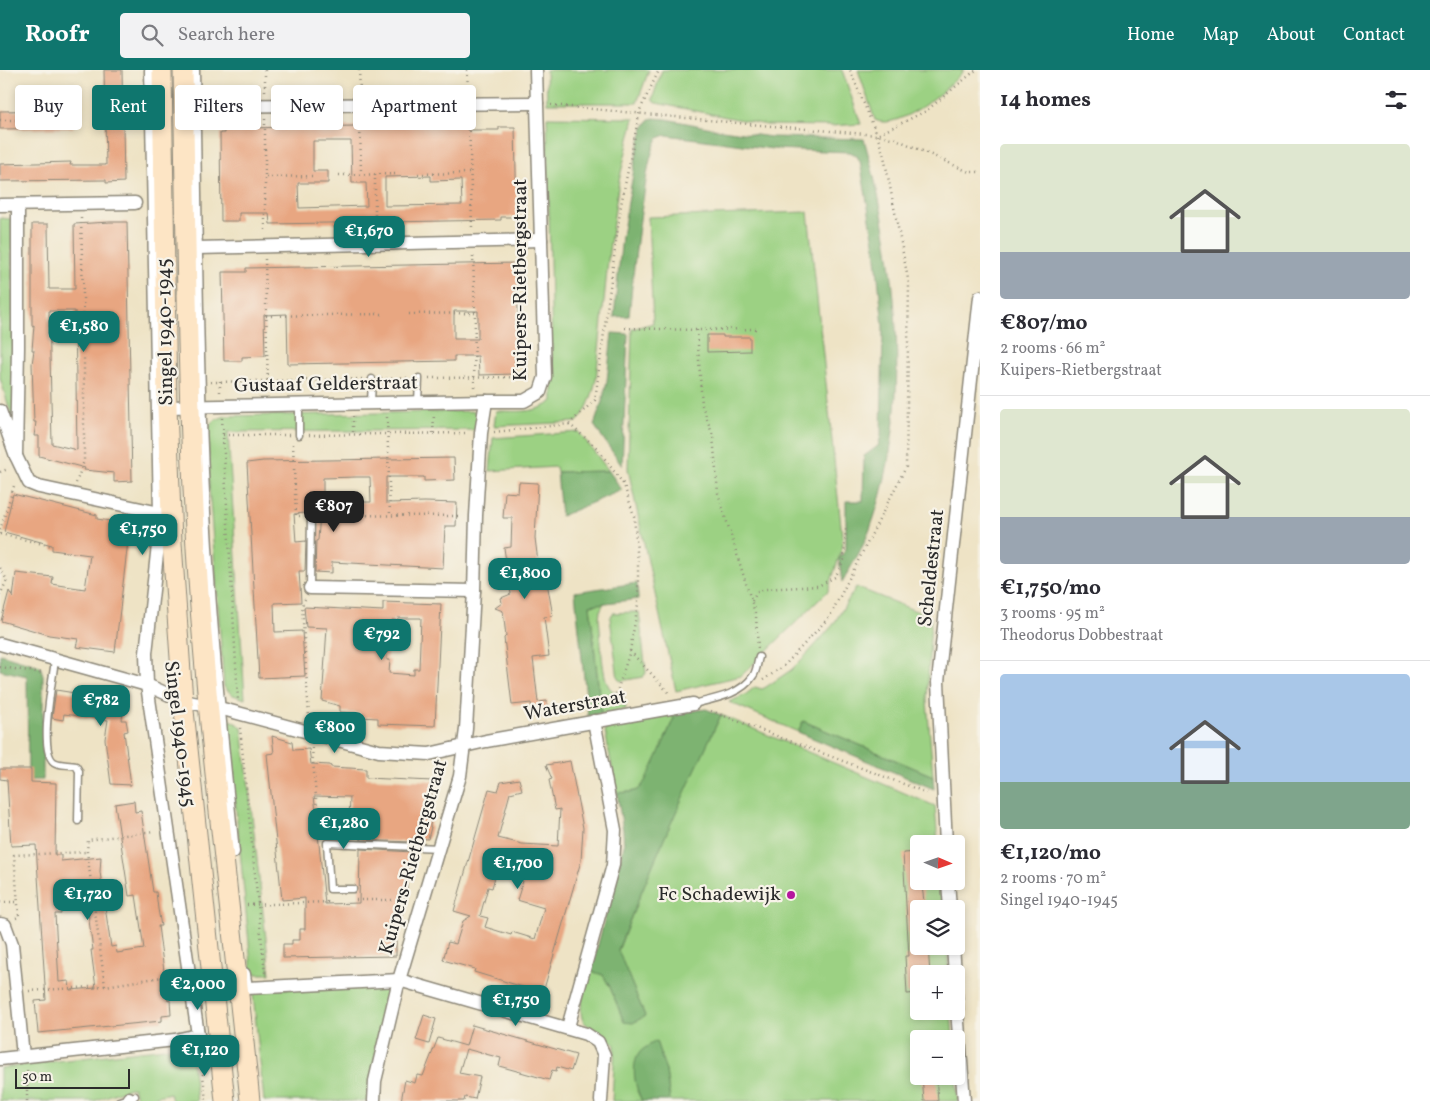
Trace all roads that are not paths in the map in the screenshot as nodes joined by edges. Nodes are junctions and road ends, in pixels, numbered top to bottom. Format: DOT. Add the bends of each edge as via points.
graph roads {
  1 [pos="151,70"];
  2 [pos="162,70"];
  3 [pos="183,70"];
  4 [pos="193,70"];
  5 [pos="536,70"];
  6 [pos="193,85"];
  7 [pos="537,103"];
  8 [pos="261,105"];
  9 [pos="195,130"];
  10 [pos="135,203"];
  11 [pos="0,205"];
  12 [pos="18,205"];
  13 [pos="541,240"];
  14 [pos="197,248"];
  15 [pos="980,296"];
  16 [pos="419,378"];
  17 [pos="372,379"];
  18 [pos="486,401"];
  19 [pos="418,402"];
  20 [pos="371,403"];
  21 [pos="299,404"];
  22 [pos="167,406"];
  23 [pos="195,406"];
  24 [pos="0,411"];
  25 [pos="296,435"];
  26 [pos="18,460"];
  27 [pos="160,513"];
  28 [pos="311,515"];
  29 [pos="310,588"];
  30 [pos="474,591"];
  31 [pos="0,644"];
  32 [pos="759,657"];
  33 [pos="55,660"];
  34 [pos="147,685"];
  35 [pos="183,701"];
  36 [pos="693,704"];
  37 [pos="213,707"];
  38 [pos="594,721"];
  39 [pos="463,746"];
  40 [pos="78,821"];
  41 [pos="946,835"];
  42 [pos="439,848"];
  43 [pos="353,889"];
  44 [pos="2,924"];
  45 [pos="399,980"];
  46 [pos="958,1020"];
  47 [pos="568,1028"];
  48 [pos="25,1056"];
  49 [pos="0,1059"];
  50 [pos="225,1101"];
  51 [pos="250,1101"];
  52 [pos="374,1101"];
  53 [pos="602,1101"];
  54 [pos="964,1101"];
  1 -- 27 [label="street, Singel 1940-1945"];
  2 -- 22 [label="main road, Singel 1940-1945"];
  3 -- 23 [label="main road, Singel 1940-1945"];
  4 -- 6 [label="street, Singel 1940-1945"];
  5 -- 7 [label="street, Kuipers-Rietbergstraat"];
  7 -- 8 [label="street"];
  7 -- 13 [label="street, Kuipers-Rietbergstraat"];
  9 -- 14 [label="street, Singel 1940-1945"];
  10 -- 12 [label="street"];
  11 -- 12 [label="street"];
  12 -- 26 [label="street"];
  13 -- 14 [label="street"];
  13 -- 18 [label="street, Kuipers-Rietbergstraat" via="545,377 540,392 524,401"];
  14 -- 23 [label="street, Singel 1940-1945"];
  15 -- 41 [label="street, Scheldestraat" via="938,682"];
  16 -- 19 [label="lane"];
  17 -- 20 [label="lane"];
  18 -- 19 [label="street, Gustaaf Gelderstraat"];
  18 -- 30 [label="street, Kuipers-Rietbergstraat" via="481,433"];
  19 -- 20 [label="street, Gustaaf Gelderstraat"];
  20 -- 21 [label="street, Gustaaf Gelderstraat"];
  21 -- 23 [label="street, Gustaaf Gelderstraat"];
  21 -- 25 [label="lane"];
  22 -- 23 [label="street, Gustaaf Gelderstraat"];
  22 -- 35 [label="main road, Singel 1940-1945"];
  23 -- 37 [label="main road, Singel 1940-1945" via="196,549"];
  24 -- 26 [label="street"];
  26 -- 27 [label="street" via="28,483"];
  27 -- 34 [label="street, Singel 1940-1945" via="146,653"];
  28 -- 29 [label="lane"];
  29 -- 30 [label="street"];
  30 -- 39 [label="street, Kuipers-Rietbergstraat"];
  31 -- 33 [label="street, Waterstraat"];
  32 -- 36 [label="lane" via="754,675 745,685 727,695"];
  33 -- 34 [label="street, Waterstraat"];
  33 -- 40 [label="lane" via="46,726 48,754 58,764 76,766"];
  34 -- 35 [label="street, Waterstraat"];
  34 -- 48 [label="street, Singel 1940-1945" via="198,1035"];
  35 -- 37 [label="street, Waterstraat"];
  35 -- 50 [label="main road, Singel 1940-1945"];
  36 -- 38 [label="street, Waterstraat"];
  37 -- 39 [label="street, Waterstraat" via="378,752 429,754"];
  37 -- 45 [label="street, Singel 1940-1945" via="246,988"];
  37 -- 51 [label="main road, Singel 1940-1945"];
  38 -- 39 [label="street, Waterstraat"];
  38 -- 47 [label="street" via="615,830 613,865"];
  39 -- 42 [label="street, Kuipers-Rietbergstraat" via="460,776"];
  42 -- 43 [label="lane" via="327,843 330,889"];
  42 -- 45 [label="street, Kuipers-Rietbergstraat"];
  44 -- 48 [label="street" via="12,944"];
  45 -- 47 [label="street"];
  45 -- 52 [label="street, Kuipers-Rietbergstraat" via="375,1081"];
  46 -- 54 [label="street"];
  47 -- 53 [label="street" via="598,1042 604,1055"];
  48 -- 49 [label="street"];
}
